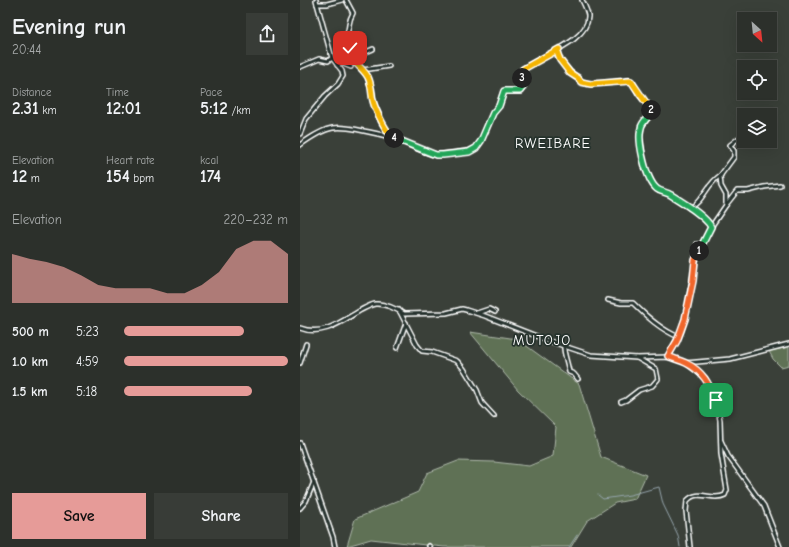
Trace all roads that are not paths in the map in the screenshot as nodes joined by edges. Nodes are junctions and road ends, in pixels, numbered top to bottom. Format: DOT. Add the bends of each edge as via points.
graph roads {
  1 [pos="316,0"];
  2 [pos="342,0"];
  3 [pos="346,0"];
  4 [pos="582,0"];
  5 [pos="317,4"];
  6 [pos="559,49"];
  7 [pos="373,50"];
  8 [pos="358,55"];
  9 [pos="332,58"];
  10 [pos="351,59"];
  11 [pos="339,64"];
  12 [pos="390,66"];
  13 [pos="300,67"];
  14 [pos="352,67"];
  15 [pos="363,70"];
  16 [pos="300,134"];
  17 [pos="391,137"];
  18 [pos="737,140"];
  19 [pos="300,145"];
  20 [pos="721,175"];
  21 [pos="780,185"];
  22 [pos="726,205"];
  23 [pos="690,208"];
  24 [pos="711,227"];
  25 [pos="697,244"];
  26 [pos="697,256"];
  27 [pos="608,300"];
  28 [pos="399,310"];
  29 [pos="495,312"];
  30 [pos="477,313"];
  31 [pos="406,324"];
  32 [pos="300,328"];
  33 [pos="679,337"];
  34 [pos="306,344"];
  35 [pos="789,344"];
  36 [pos="564,346"];
  37 [pos="397,348"];
  38 [pos="668,356"];
  39 [pos="637,358"];
  40 [pos="300,363"];
  41 [pos="686,363"];
  42 [pos="578,379"];
  43 [pos="621,402"];
  44 [pos="494,416"];
  45 [pos="720,439"];
  46 [pos="300,443"];
  47 [pos="314,482"];
  48 [pos="300,508"];
  49 [pos="335,547"];
  50 [pos="690,547"];
  51 [pos="780,547"];
  1 -- 5 [label="street"];
  2 -- 5 [label="street"];
  3 -- 8 [label="street" via="353,13 344,42 345,46 355,49"];
  4 -- 6 [label="street" via="588,14 585,28"];
  5 -- 9 [label="street"];
  6 -- 17 [label="street" via="523,69 523,87 520,91 504,91 481,141 473,150 436,155"];
  6 -- 23 [label="street" via="557,52 560,60 581,82 591,84 629,80 633,83 651,110 641,127 640,137 644,164 650,178 656,188"];
  7 -- 8 [label="street"];
  8 -- 10 [label="street"];
  9 -- 11 [label="street"];
  9 -- 13 [label="street" via="328,61 319,59"];
  10 -- 11 [label="street"];
  10 -- 15 [label="street"];
  11 -- 14 [label="street"];
  11 -- 16 [label="street" via="343,78 306,119"];
  12 -- 15 [label="street"];
  15 -- 17 [label="street" via="371,84 374,103 382,124"];
  17 -- 19 [label="street" via="337,127 319,132"];
  18 -- 20 [label="street" via="730,145 734,156"];
  20 -- 22 [label="street"];
  20 -- 23 [label="street" via="715,178"];
  21 -- 22 [label="street" via="737,191"];
  22 -- 24 [label="street"];
  23 -- 24 [label="street"];
  24 -- 26 [label="street"];
  25 -- 26 [label="street"];
  26 -- 33 [label="street"];
  27 -- 33 [label="street" via="633,303 649,318"];
  28 -- 30 [label="street" via="404,314 446,313 462,309"];
  28 -- 31 [label="street"];
  28 -- 32 [label="street" via="374,304 326,329 312,331"];
  29 -- 30 [label="street" via="488,309"];
  30 -- 36 [label="street"];
  31 -- 37 [label="street"];
  31 -- 44 [label="street" via="422,351 458,361 477,390 482,403"];
  33 -- 38 [label="street"];
  34 -- 40 [label="street"];
  35 -- 41 [label="street" via="730,359"];
  36 -- 39 [label="street" via="591,355"];
  36 -- 42 [label="street" via="569,372"];
  38 -- 39 [label="street"];
  38 -- 41 [label="street"];
  39 -- 43 [label="street" via="656,369 658,379 652,386 639,390"];
  41 -- 45 [label="street" via="699,372 710,386 718,409"];
  45 -- 50 [label="street" via="727,493 719,498 703,494 694,495 687,501"];
  45 -- 51 [label="street" via="728,456 764,506"];
  46 -- 47 [label="street"];
  47 -- 48 [label="street"];
  47 -- 49 [label="street" via="334,536"];
}
